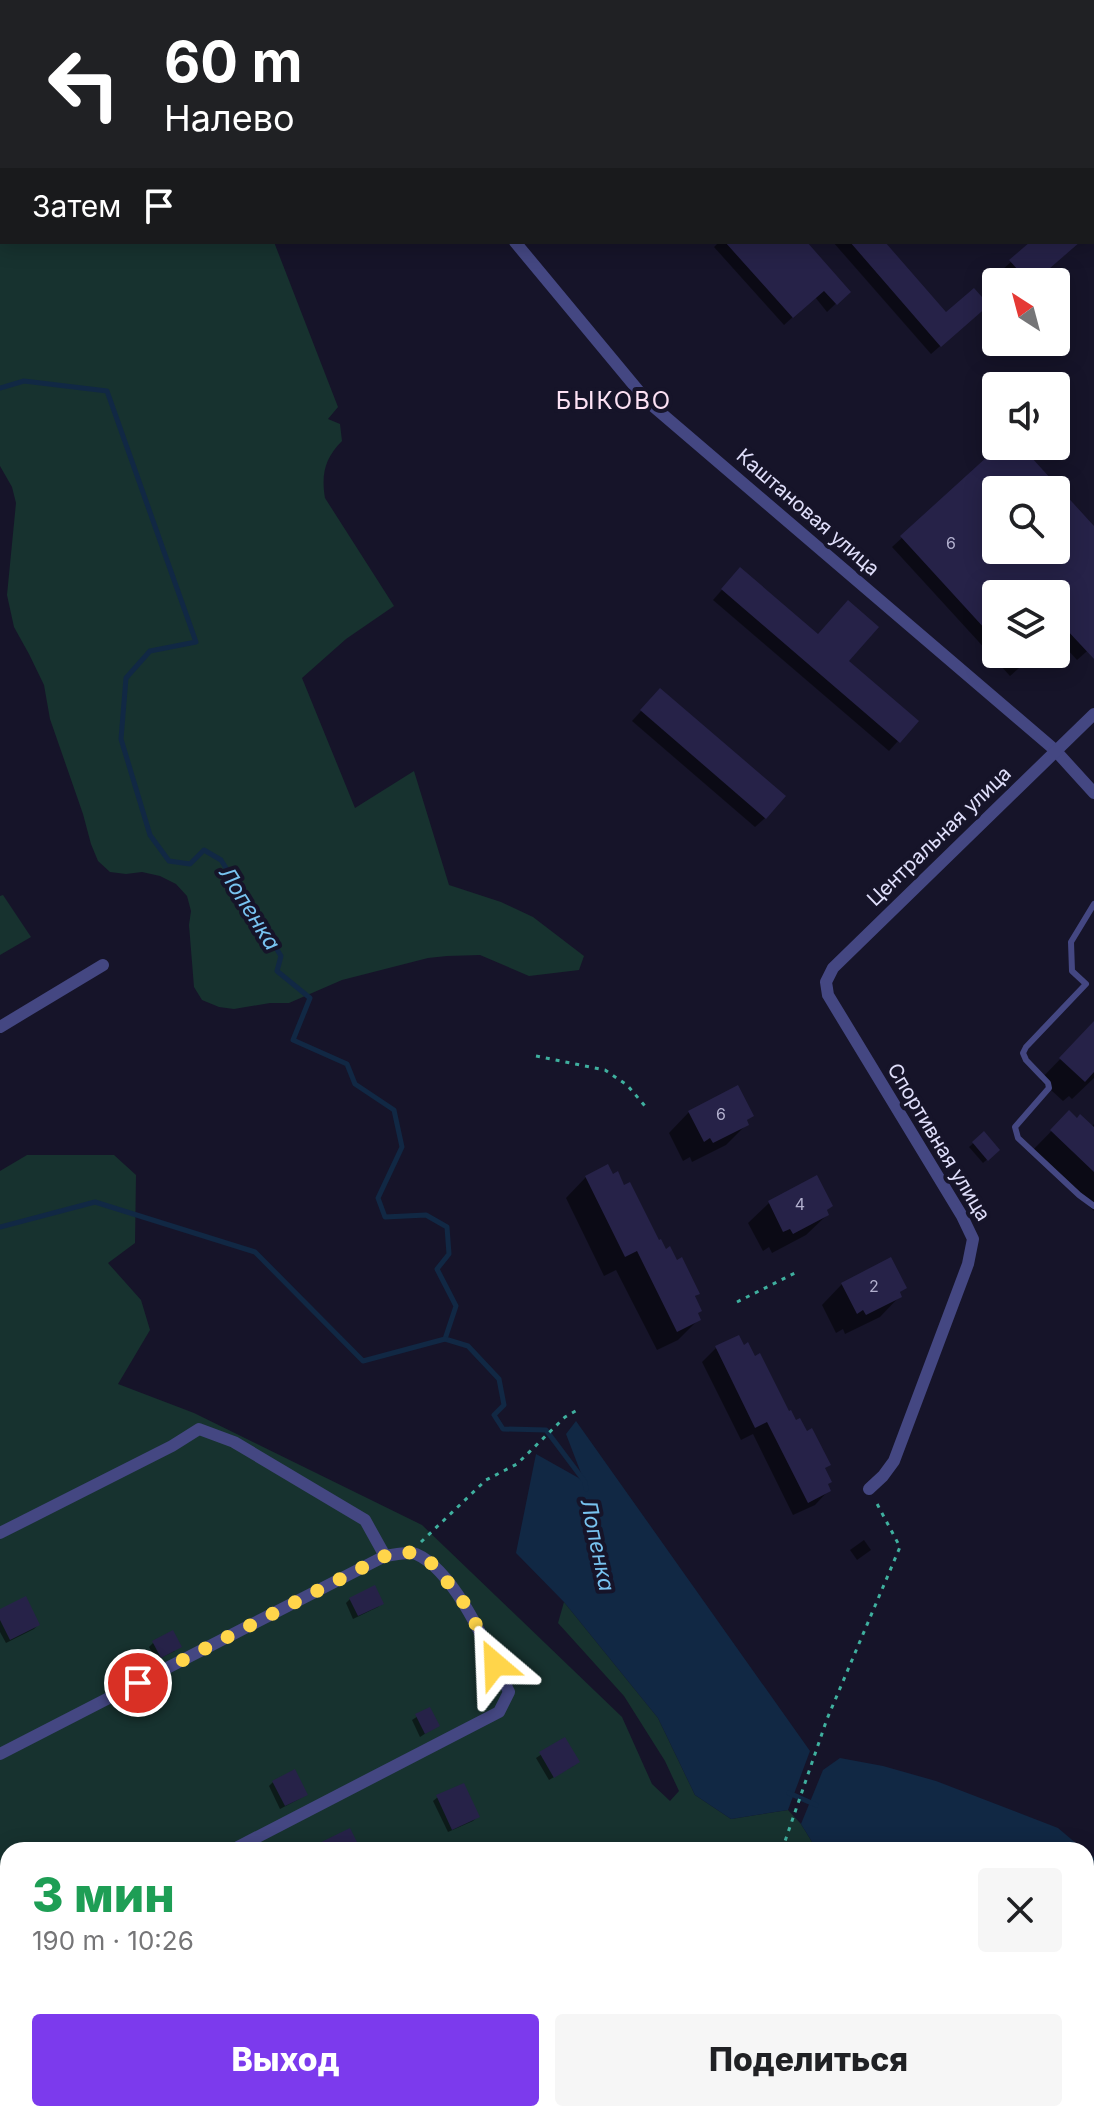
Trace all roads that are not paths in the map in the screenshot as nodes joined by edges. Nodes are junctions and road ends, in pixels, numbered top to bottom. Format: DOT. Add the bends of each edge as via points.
graph roads {
  1 [pos="517,244"];
  2 [pos="1094,714"];
  3 [pos="1055,750"];
  4 [pos="1094,793"];
  5 [pos="1094,904"];
  6 [pos="103,965"];
  7 [pos="1094,981"];
  8 [pos="1086,984"];
  9 [pos="828,995"];
  10 [pos="0,1027"];
  11 [pos="1094,1206"];
  12 [pos="869,1489"];
  13 [pos="0,1533"];
  14 [pos="385,1556"];
  15 [pos="0,1754"];
  16 [pos="247,1842"];
  1 -- 3 [label="street, Каштановая улица" via="647,401"];
  2 -- 3 [label="street, Центральная улица"];
  3 -- 4 [label="street, Каштановая улица"];
  3 -- 9 [label="street, Центральная улица" via="833,968 826,982"];
  5 -- 8 [label="lane" via="1071,942 1072,971"];
  6 -- 10 [label="street"];
  7 -- 8 [label="lane"];
  8 -- 11 [label="lane" via="1026,1047 1024,1057 1049,1088 1015,1127 1018,1138"];
  9 -- 12 [label="street, Спортивная улица" via="973,1239 894,1461"];
  13 -- 14 [label="street" via="199,1429 234,1442 365,1520"];
  14 -- 15 [label="street"];
  14 -- 16 [label="street" via="413,1552 434,1565 468,1608 509,1692 499,1712"];
}
